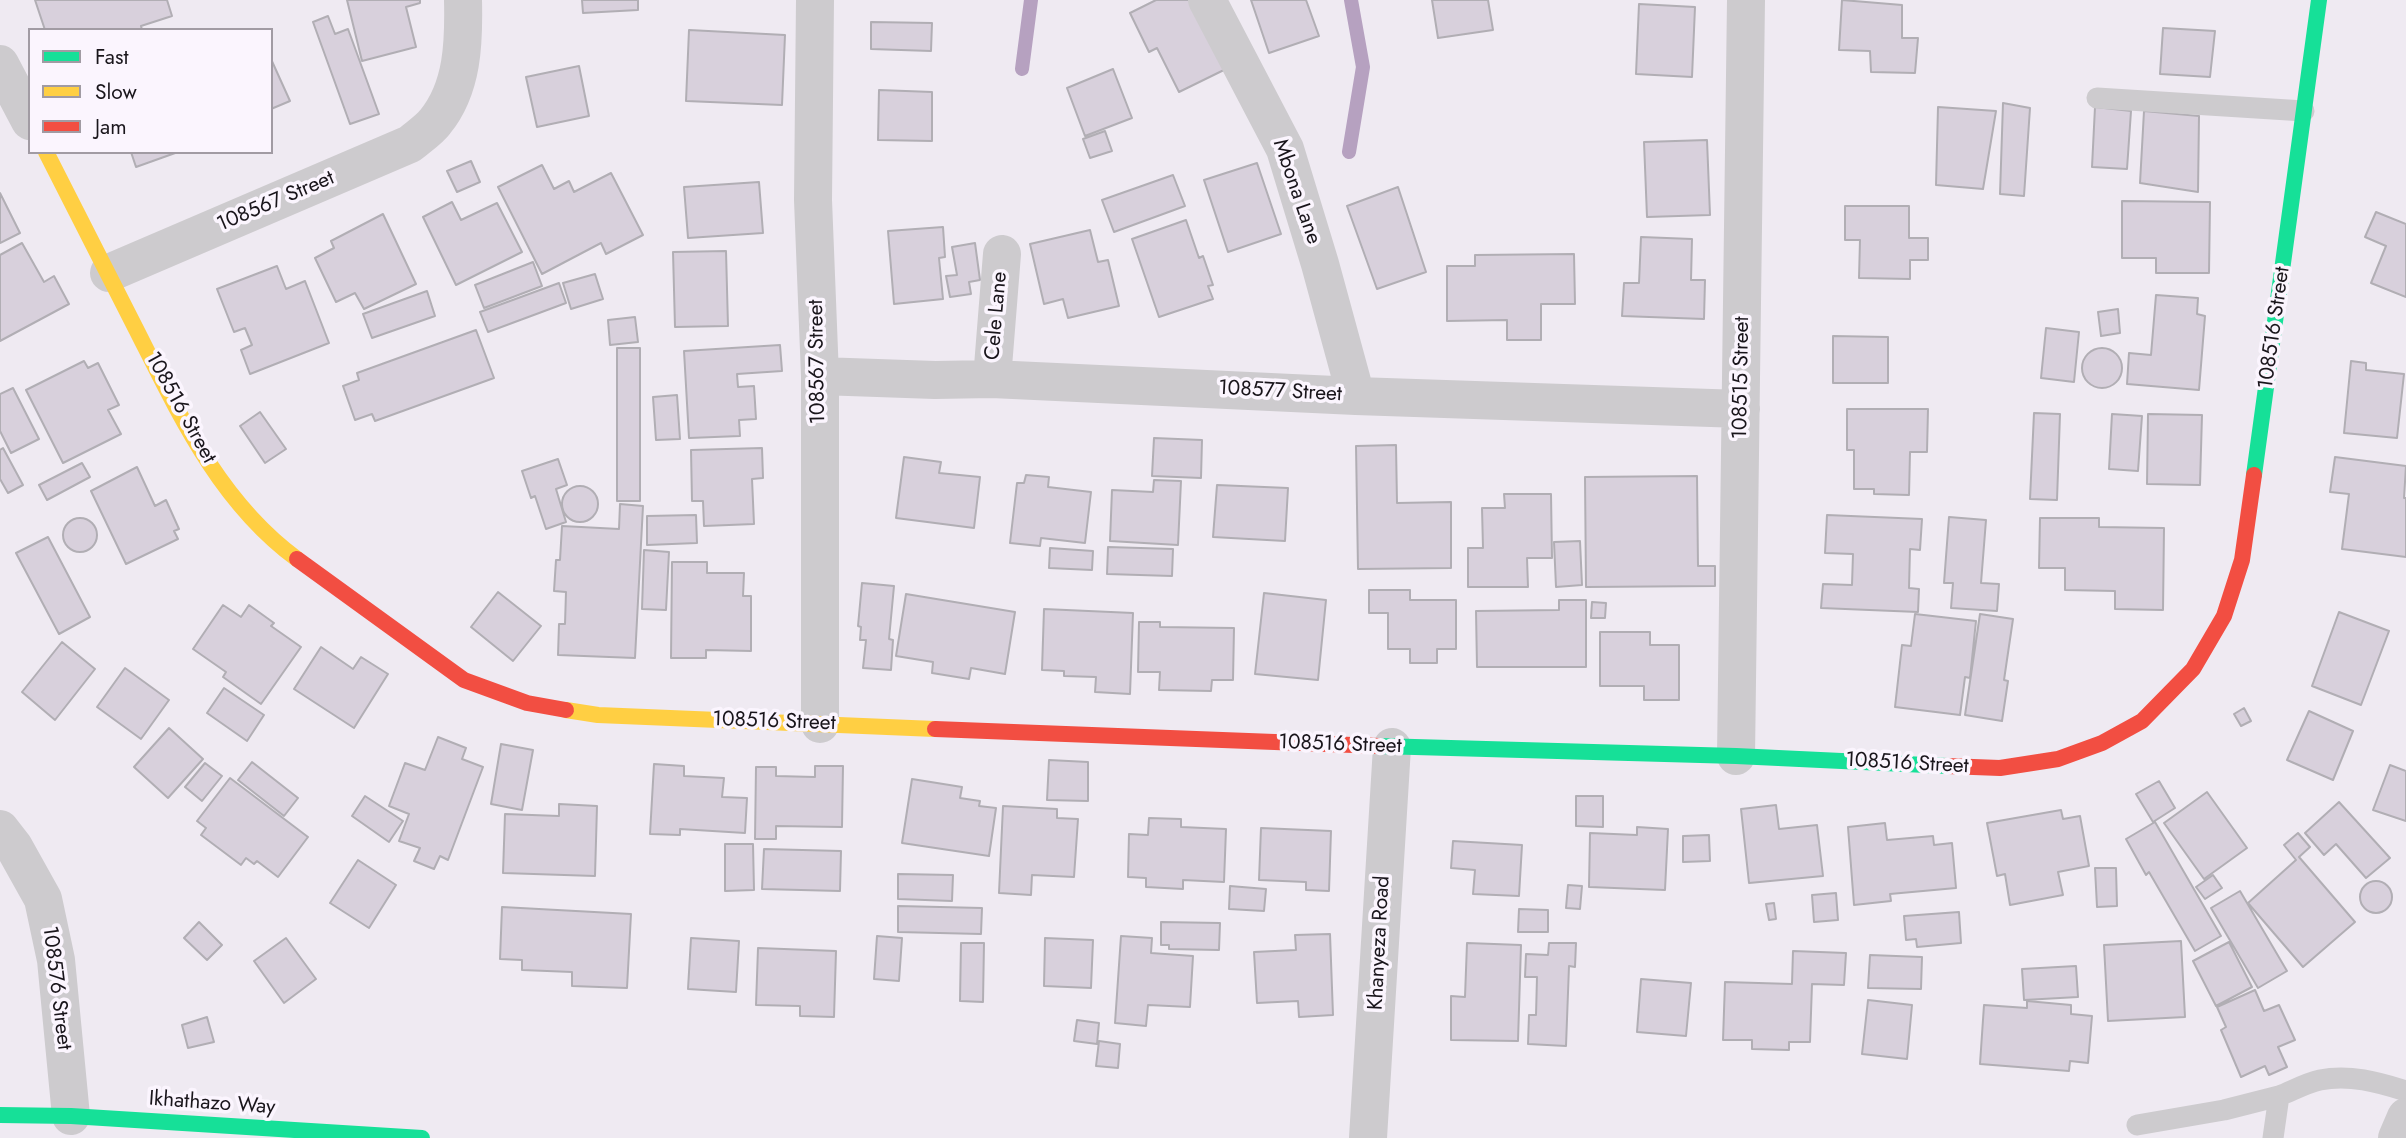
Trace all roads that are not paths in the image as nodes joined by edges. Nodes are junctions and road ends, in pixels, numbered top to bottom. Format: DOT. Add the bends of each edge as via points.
graph roads {
  1 [pos="463,0"];
  2 [pos="815,0"];
  3 [pos="1207,0"];
  4 [pos="1746,0"];
  5 [pos="2319,0"];
  6 [pos="0,64"];
  7 [pos="2097,98"];
  8 [pos="2304,111"];
  9 [pos="28,117"];
  10 [pos="47,154"];
  11 [pos="1002,254"];
  12 [pos="109,273"];
  13 [pos="820,376"];
  14 [pos="992,379"];
  15 [pos="1356,396"];
  16 [pos="1741,409"];
  17 [pos="820,724"];
  18 [pos="1392,747"];
  19 [pos="1736,756"];
  20 [pos="0,829"];
  21 [pos="2406,1091"];
  22 [pos="2279,1096"];
  23 [pos="0,1115"];
  24 [pos="71,1116"];
  25 [pos="2406,1117"];
  26 [pos="2137,1125"];
  27 [pos="422,1138"];
  28 [pos="1368,1138"];
  29 [pos="2273,1138"];
  30 [pos="2397,1138"];
  1 -- 12 [label="street, 108567 Street" via="464,43 455,88 435,123 410,144"];
  2 -- 13 [label="street, 108567 Street" via="813,200"];
  3 -- 15 [label="street, Mbona Lane" via="1284,149"];
  4 -- 16 [label="street, 108515 Street"];
  5 -- 8 [label="street, 108516 Street"];
  6 -- 9 [label="street"];
  7 -- 8 [label="lane"];
  8 -- 19 [label="street, 108516 Street" via="2242,560 2224,616 2193,670 2142,721 2102,743 2058,759 2000,768"];
  10 -- 12 [label="street, 108516 Street"];
  11 -- 14 [label="street, Cele Lane"];
  12 -- 17 [label="street, 108516 Street" via="190,435 230,493 277,544 464,680 527,703 598,715"];
  13 -- 14 [label="street, 108577 Street"];
  13 -- 17 [label="street, 108567 Street"];
  14 -- 15 [label="street, 108577 Street"];
  15 -- 16 [label="street, 108577 Street"];
  16 -- 19 [label="street, 108515 Street"];
  17 -- 18 [label="street, 108516 Street"];
  18 -- 19 [label="street, 108516 Street"];
  18 -- 28 [label="street, Khanyeza Road"];
  20 -- 24 [label="street, 108576 Street" via="43,899 56,960"];
  21 -- 22 [label="lane" via="2346,1077 2319,1080"];
  22 -- 26 [label="lane"];
  22 -- 29 [label="lane"];
  23 -- 24 [label="street, Ikhathazo Way"];
  24 -- 27 [label="street, Ikhathazo Way"];
  25 -- 30 [label="street"];
}
